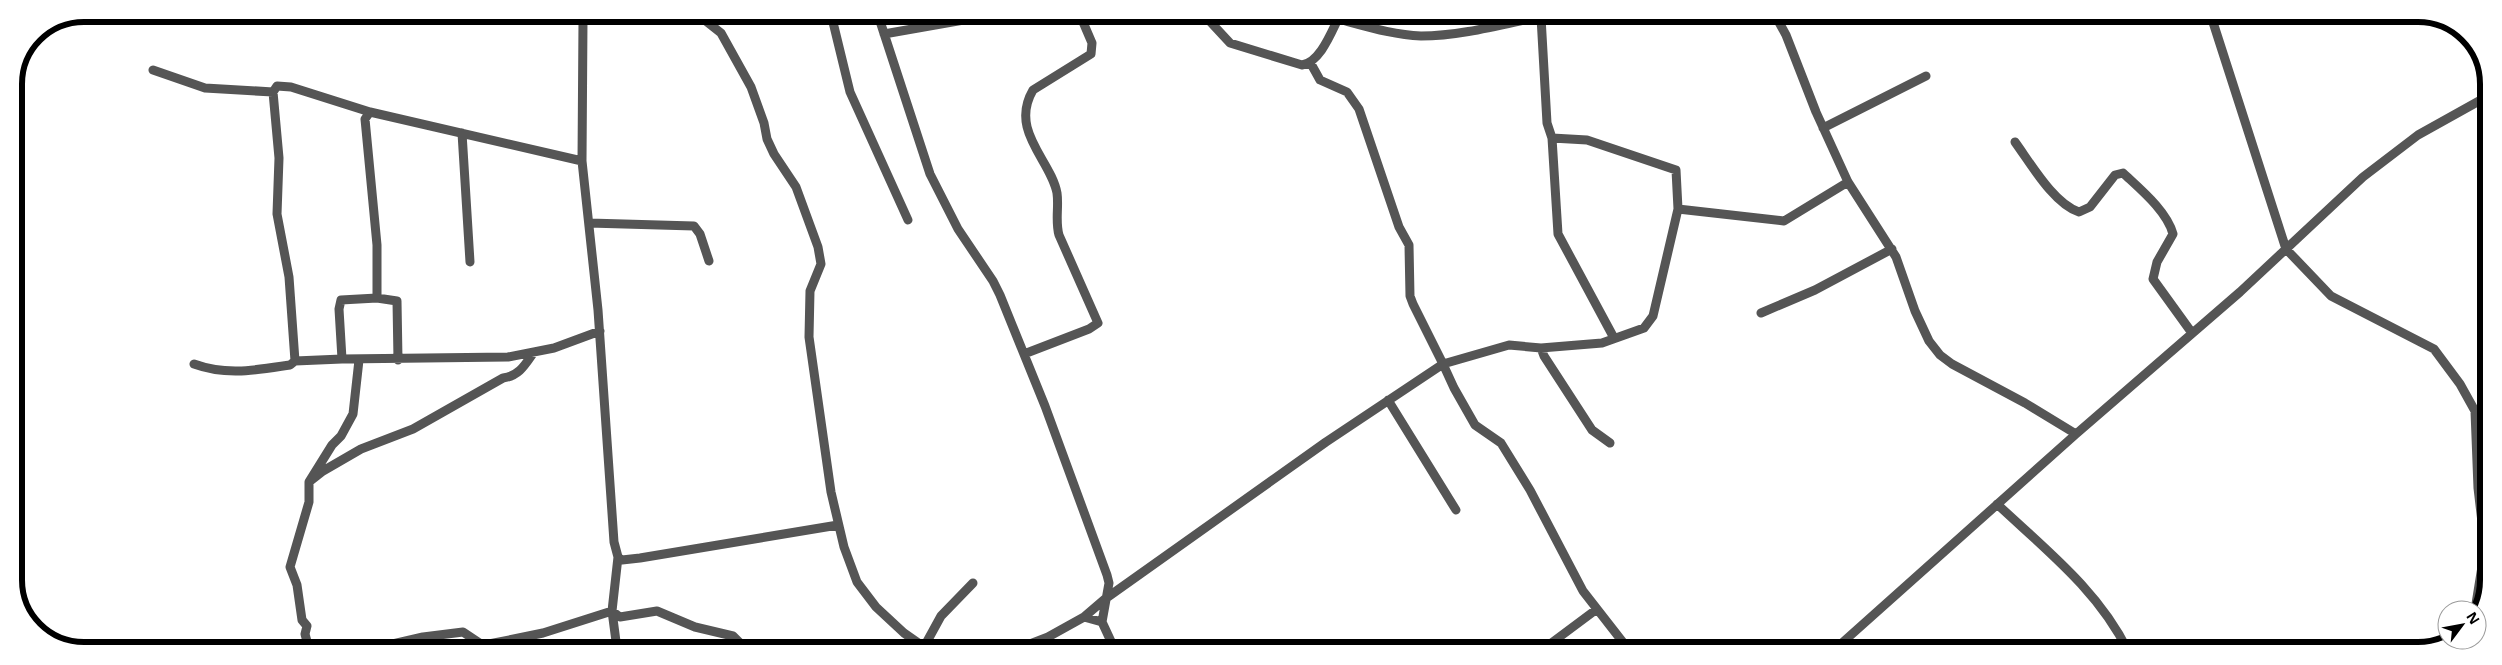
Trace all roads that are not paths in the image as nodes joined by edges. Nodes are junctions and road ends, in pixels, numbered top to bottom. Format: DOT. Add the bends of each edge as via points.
graph roads {
  1 [pos="583,22"];
  2 [pos="707,22"];
  3 [pos="833,22"];
  4 [pos="880,22"];
  5 [pos="944,22"];
  6 [pos="1083,22"];
  7 [pos="1210,22"];
  8 [pos="1336,22"];
  9 [pos="1357,22"];
  10 [pos="1511,22"];
  11 [pos="1544,22"];
  12 [pos="1779,22"];
  13 [pos="2214,22"];
  14 [pos="884,34"];
  15 [pos="1310,62"];
  16 [pos="153,70"];
  17 [pos="1926,76"];
  18 [pos="273,92"];
  19 [pos="2479,100"];
  20 [pos="370,112"];
  21 [pos="1823,128"];
  22 [pos="462,132"];
  23 [pos="1552,138"];
  24 [pos="2015,142"];
  25 [pos="582,161"];
  26 [pos="1848,182"];
  27 [pos="1678,209"];
  28 [pos="908,220"];
  29 [pos="589,223"];
  30 [pos="1892,248"];
  31 [pos="2286,250"];
  32 [pos="709,261"];
  33 [pos="470,262"];
  34 [pos="377,298"];
  35 [pos="1761,313"];
  36 [pos="600,331"];
  37 [pos="2192,333"];
  38 [pos="1614,338"];
  39 [pos="1541,348"];
  40 [pos="534,352"];
  41 [pos="1024,354"];
  42 [pos="342,359"];
  43 [pos="358,360"];
  44 [pos="398,360"];
  45 [pos="295,361"];
  46 [pos="194,364"];
  47 [pos="1443,364"];
  48 [pos="1388,400"];
  49 [pos="2076,434"];
  50 [pos="1610,443"];
  51 [pos="309,482"];
  52 [pos="1997,504"];
  53 [pos="2480,504"];
  54 [pos="1456,510"];
  55 [pos="838,525"];
  56 [pos="618,557"];
  57 [pos="2480,578"];
  58 [pos="973,583"];
  59 [pos="1105,599"];
  60 [pos="2476,600"];
  61 [pos="1597,609"];
  62 [pos="612,611"];
  63 [pos="1084,617"];
  64 [pos="1102,622"];
  65 [pos="307,642"];
  66 [pos="401,642"];
  67 [pos="478,642"];
  68 [pos="499,642"];
  69 [pos="616,642"];
  70 [pos="739,642"];
  71 [pos="918,642"];
  72 [pos="931,642"];
  73 [pos="1035,642"];
  74 [pos="1111,642"];
  75 [pos="1553,642"];
  76 [pos="1623,642"];
  77 [pos="1843,642"];
  78 [pos="2124,642"];
  1 -- 25 [label="street"];
  2 -- 55 [label="street" via="721,33 733,52 750,87 767,139 796,187 818,247 821,264 810,291 809,336"];
  3 -- 28 [label="street" via="850,92"];
  4 -- 14 [label="street"];
  5 -- 14 [label="street"];
  6 -- 41 [label="street" via="1092,43 1091,54 1034,90 1027,113 1032,142 1057,192 1059,235 1098,322 1089,329"];
  7 -- 15 [label="street" via="1230,43 1302,65"];
  8 -- 15 [label="street" via="1319,53"];
  9 -- 10 [label="street" via="1420,36"];
  11 -- 23 [label="street" via="1547,124"];
  12 -- 21 [label="street"];
  13 -- 31 [label="street"];
  14 -- 41 [label="street" via="930,174 958,229 993,281"];
  15 -- 47 [label="street" via="1320,80 1347,92 1360,109 1399,227 1411,251 1410,296"];
  16 -- 18 [label="street" via="205,88"];
  17 -- 21 [label="street"];
  18 -- 20 [label="street" via="276,86 291,88"];
  18 -- 45 [label="street" via="279,158 277,214 288,277"];
  19 -- 31 [label="street" via="2451,114 2394,152"];
  20 -- 22 [label="street"];
  20 -- 34 [label="street" via="365,119 377,245"];
  21 -- 26 [label="street"];
  22 -- 25 [label="street"];
  22 -- 33 [label="street"];
  23 -- 27 [label="street" via="1587,140 1676,170"];
  23 -- 38 [label="street" via="1558,234"];
  24 -- 37 [label="street" via="2053,192 2069,208 2080,212 2090,206 2115,174 2122,173 2138,186 2165,218 2173,234 2156,262 2152,279"];
  25 -- 29 [label="street"];
  26 -- 27 [label="street" via="1784,221"];
  26 -- 30 [label="street"];
  27 -- 38 [label="street" via="1652,316 1644,328"];
  29 -- 32 [label="street" via="694,226"];
  29 -- 36 [label="street"];
  30 -- 35 [label="street" via="1815,290"];
  30 -- 49 [label="street" via="1920,325 1940,355"];
  31 -- 37 [label="street"];
  31 -- 53 [label="street" via="2332,296 2434,349 2475,411"];
  34 -- 42 [label="street" via="341,300"];
  34 -- 44 [label="street" via="397,301"];
  36 -- 40 [label="street"];
  36 -- 56 [label="street" via="614,542"];
  37 -- 49 [label="street"];
  38 -- 39 [label="street" via="1602,343"];
  39 -- 47 [label="street" via="1509,345"];
  39 -- 50 [label="street" via="1592,430"];
  40 -- 44 [label="street" via="508,357"];
  40 -- 51 [label="street" via="513,377 503,378 413,429 361,449"];
  41 -- 59 [label="street" via="1107,575 1109,583"];
  42 -- 43 [label="street"];
  42 -- 45 [label="street"];
  43 -- 44 [label="street"];
  43 -- 51 [label="street" via="353,414"];
  45 -- 46 [label="street" via="290,365 243,373 213,371"];
  47 -- 48 [label="street"];
  47 -- 61 [label="street" via="1475,425 1501,443 1530,490 1578,582"];
  48 -- 54 [label="street"];
  48 -- 59 [label="street"];
  49 -- 52 [label="street"];
  51 -- 65 [label="street" via="309,502 290,567 297,585 302,620 307,626"];
  52 -- 77 [label="street"];
  52 -- 78 [label="street" via="2086,586"];
  55 -- 56 [label="street" via="640,558 622,560"];
  55 -- 71 [label="street" via="857,582 876,607"];
  56 -- 62 [label="street"];
  57 -- 60 [label="street"];
  58 -- 72 [label="street" via="941,616"];
  59 -- 63 [label="street"];
  59 -- 64 [label="street"];
  61 -- 75 [label="street"];
  61 -- 76 [label="street"];
  62 -- 68 [label="street" via="543,633"];
  62 -- 69 [label="street"];
  62 -- 70 [label="street" via="620,617 657,611 695,627 733,636"];
  63 -- 64 [label="street"];
  63 -- 73 [label="street"];
  64 -- 74 [label="street"];
  66 -- 67 [label="street" via="463,632"];
}
